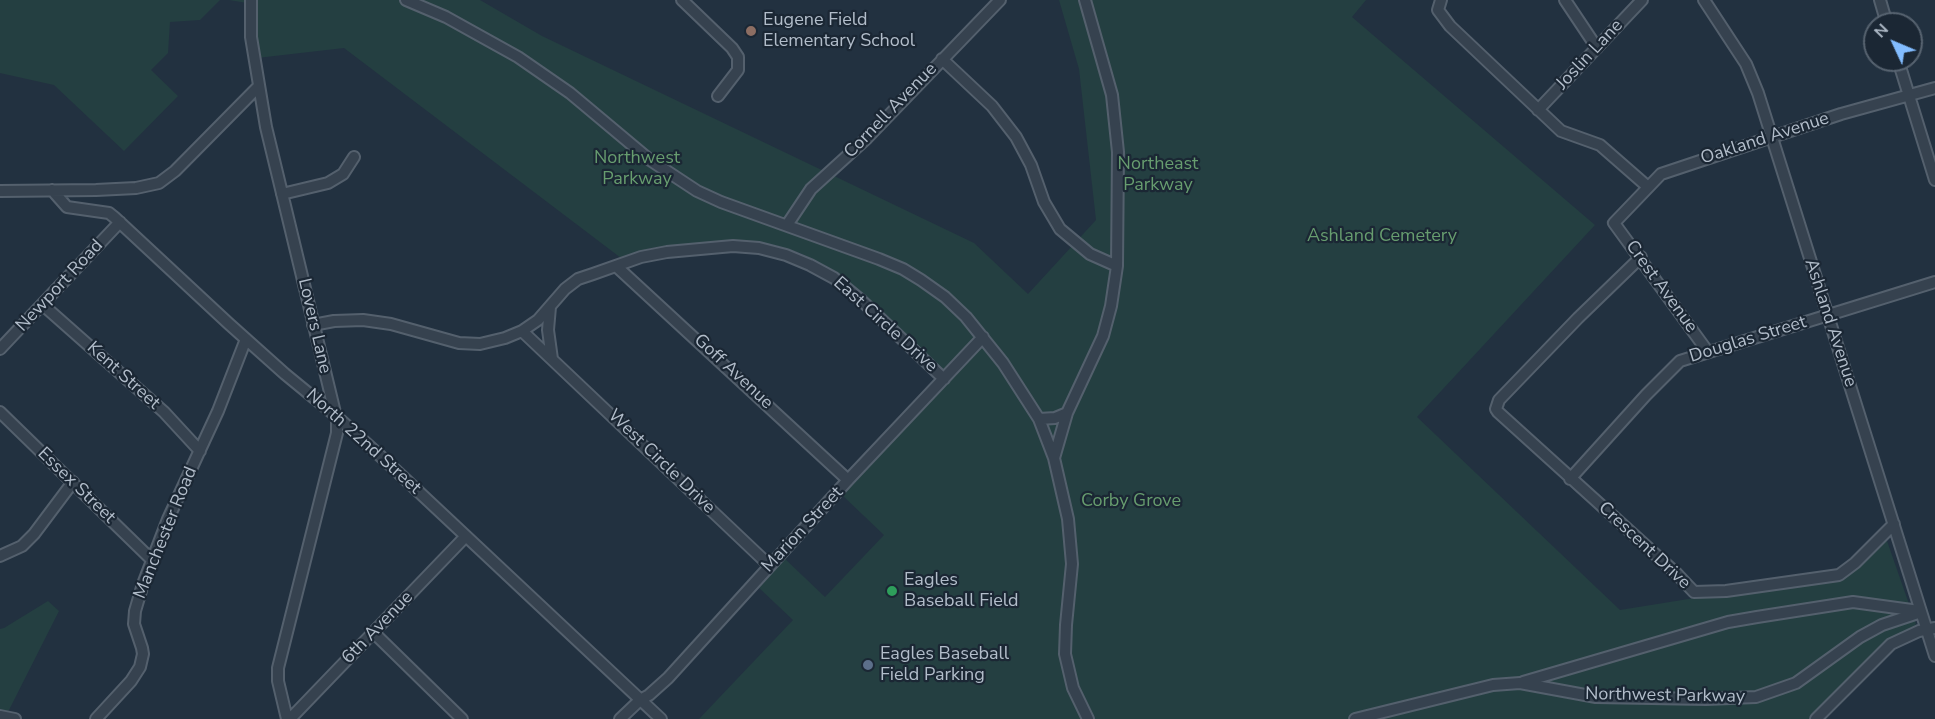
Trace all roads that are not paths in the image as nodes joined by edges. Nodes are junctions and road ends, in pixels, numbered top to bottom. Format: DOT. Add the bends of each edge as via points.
graph roads {
  1 [pos="251,0"];
  2 [pos="405,0"];
  3 [pos="682,0"];
  4 [pos="999,0"];
  5 [pos="1085,0"];
  6 [pos="1441,0"];
  7 [pos="1565,0"];
  8 [pos="1642,0"];
  9 [pos="1704,0"];
  10 [pos="1597,48"];
  11 [pos="942,59"];
  12 [pos="1902,72"];
  13 [pos="258,87"];
  14 [pos="1935,88"];
  15 [pos="718,96"];
  16 [pos="1909,96"];
  17 [pos="1538,110"];
  18 [pos="1772,136"];
  19 [pos="354,157"];
  20 [pos="1935,180"];
  21 [pos="1648,187"];
  22 [pos="0,190"];
  23 [pos="52,190"];
  24 [pos="282,195"];
  25 [pos="120,222"];
  26 [pos="1614,223"];
  27 [pos="787,225"];
  28 [pos="1641,257"];
  29 [pos="616,266"];
  30 [pos="1117,266"];
  31 [pos="1935,282"];
  32 [pos="44,304"];
  33 [pos="550,307"];
  34 [pos="1827,316"];
  35 [pos="313,325"];
  36 [pos="522,331"];
  37 [pos="983,337"];
  38 [pos="246,339"];
  39 [pos="0,349"];
  40 [pos="1708,352"];
  41 [pos="553,359"];
  42 [pos="944,379"];
  43 [pos="0,412"];
  44 [pos="1067,412"];
  45 [pos="335,415"];
  46 [pos="1039,419"];
  47 [pos="200,451"];
  48 [pos="1054,458"];
  49 [pos="1570,479"];
  50 [pos="848,480"];
  51 [pos="72,482"];
  52 [pos="1894,524"];
  53 [pos="466,536"];
  54 [pos="0,556"];
  55 [pos="152,560"];
  56 [pos="770,566"];
  57 [pos="1921,612"];
  58 [pos="1931,628"];
  59 [pos="374,633"];
  60 [pos="1935,656"];
  61 [pos="1520,683"];
  62 [pos="640,700"];
  63 [pos="0,716"];
  64 [pos="15,719"];
  65 [pos="96,719"];
  66 [pos="289,719"];
  67 [pos="462,719"];
  68 [pos="620,719"];
  69 [pos="661,719"];
  70 [pos="1088,719"];
  71 [pos="1355,719"];
  72 [pos="1816,719"];
  1 -- 13 [label="street, Lovers Lane"];
  2 -- 27 [label="street" via="518,57 697,191"];
  3 -- 15 [label="street" via="738,57 738,70"];
  4 -- 11 [label="street, Cornell Avenue"];
  5 -- 30 [label="street" via="1112,95 1118,152"];
  6 -- 17 [label="street" via="1438,10 1443,18"];
  7 -- 10 [label="street"];
  8 -- 10 [label="street, Joslin Lane"];
  9 -- 18 [label="street, Ashland Avenue" via="1746,64"];
  10 -- 17 [label="street, Joslin Lane"];
  11 -- 27 [label="street, Cornell Avenue" via="867,138 811,189"];
  11 -- 30 [label="street" via="992,106 1016,137 1060,229 1090,254"];
  12 -- 16 [label="street"];
  13 -- 23 [label="street" via="159,183 136,188"];
  13 -- 24 [label="street, Lovers Lane"];
  14 -- 16 [label="street, Oakland Avenue"];
  16 -- 18 [label="street, Oakland Avenue"];
  16 -- 20 [label="street"];
  17 -- 21 [label="street" via="1561,131 1600,145"];
  18 -- 21 [label="street, Oakland Avenue" via="1661,174"];
  18 -- 34 [label="street, Ashland Avenue"];
  19 -- 24 [label="street" via="343,174 328,183"];
  21 -- 26 [label="street, Oakland Avenue"];
  22 -- 23 [label="street"];
  23 -- 25 [label="street, North 22nd Street" via="67,207 109,213"];
  24 -- 35 [label="street, Lovers Lane"];
  25 -- 32 [label="street, Newport Road"];
  25 -- 38 [label="street, North 22nd Street"];
  26 -- 28 [label="street, Crest Avenue"];
  27 -- 37 [label="street" via="903,269 945,297"];
  28 -- 40 [label="street, Crest Avenue"];
  28 -- 49 [label="street, Crescent Drive" via="1499,400 1496,409"];
  29 -- 33 [label="street, East Circle Drive" via="578,279"];
  29 -- 42 [label="street, East Circle Drive" via="640,257 720,246 759,248 786,255 834,278"];
  29 -- 50 [label="street, Goff Avenue"];
  30 -- 44 [label="street" via="1103,336"];
  31 -- 34 [label="street, Douglas Street"];
  32 -- 39 [label="street, Newport Road"];
  32 -- 47 [label="street, Kent Street" via="164,412"];
  33 -- 36 [label="street, East Circle Drive"];
  33 -- 41 [label="street" via="548,330"];
  34 -- 40 [label="street, Douglas Street"];
  34 -- 52 [label="street, Ashland Avenue"];
  35 -- 36 [label="street" via="363,320 459,343 480,344"];
  35 -- 45 [label="street, Lovers Lane"];
  36 -- 41 [label="street, West Circle Drive"];
  37 -- 42 [label="street, Marion Street"];
  37 -- 46 [label="street"];
  38 -- 45 [label="street, North 22nd Street"];
  38 -- 47 [label="street, Manchester Road"];
  40 -- 49 [label="street, Douglas Street" via="1680,361 1672,368"];
  41 -- 56 [label="street, West Circle Drive"];
  42 -- 50 [label="street, Marion Street"];
  43 -- 51 [label="street, Essex Street"];
  44 -- 46 [label="street"];
  44 -- 48 [label="street"];
  45 -- 53 [label="street, North 22nd Street"];
  45 -- 66 [label="street, Lovers Lane" via="337,433 278,668"];
  46 -- 48 [label="street"];
  47 -- 55 [label="street, Manchester Road"];
  48 -- 70 [label="street" via="1068,519 1072,564 1065,654 1073,688"];
  49 -- 52 [label="street, Crescent Drive" via="1694,592 1839,575"];
  50 -- 56 [label="street, Marion Street"];
  51 -- 54 [label="street" via="34,534 22,546"];
  51 -- 55 [label="street, Essex Street"];
  52 -- 57 [label="street, Ashland Avenue"];
  53 -- 59 [label="street, 6th Avenue"];
  53 -- 62 [label="street, North 22nd Street"];
  55 -- 65 [label="street, Manchester Road" via="135,611 134,624 143,654 140,667"];
  56 -- 62 [label="street, Marion Street" via="668,678"];
  57 -- 58 [label="street, Ashland Avenue"];
  57 -- 61 [label="street" via="1852,602 1728,622"];
  57 -- 61 [label="street, Northwest Parkway" via="1882,625 1796,683 1756,697 1596,697"];
  58 -- 60 [label="street, Ashland Avenue"];
  58 -- 72 [label="street" via="1891,644"];
  59 -- 66 [label="street, 6th Avenue"];
  59 -- 67 [label="street"];
  61 -- 71 [label="street, Northwest Parkway" via="1494,685"];
  62 -- 68 [label="street, Marion Street"];
  62 -- 69 [label="street, North 22nd Street"];
  63 -- 64 [label="street"];
}
